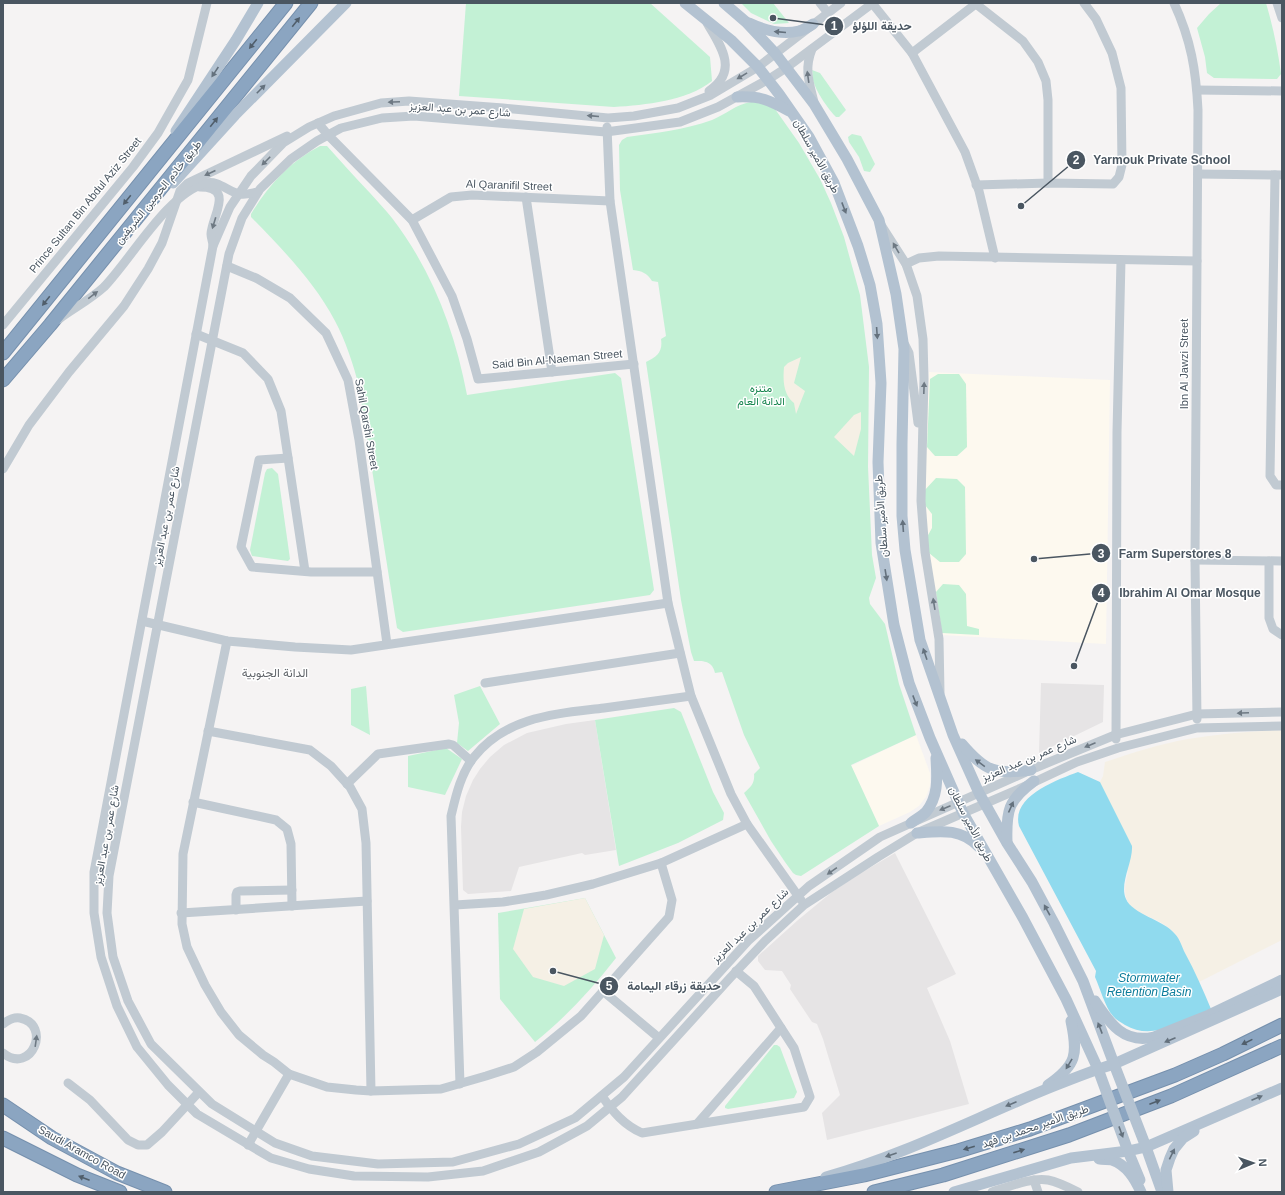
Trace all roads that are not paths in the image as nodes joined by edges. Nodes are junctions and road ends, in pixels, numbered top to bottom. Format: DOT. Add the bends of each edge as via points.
graph roads {
  1 [pos="206,3"];
  2 [pos="258,3"];
  3 [pos="286,3"];
  4 [pos="311,3"];
  5 [pos="346,3"];
  6 [pos="685,3"];
  7 [pos="724,3"];
  8 [pos="820,3"];
  9 [pos="841,3"];
  10 [pos="873,3"];
  11 [pos="977,3"];
  12 [pos="1084,3"];
  13 [pos="1174,3"];
  14 [pos="1277,3"];
  15 [pos="828,13"];
  16 [pos="1282,18"];
  17 [pos="705,20"];
  18 [pos="746,22"];
  19 [pos="813,24"];
  20 [pos="812,49"];
  21 [pos="775,53"];
  22 [pos="912,54"];
  23 [pos="758,67"];
  24 [pos="786,68"];
  25 [pos="769,79"];
  26 [pos="1197,90"];
  27 [pos="1282,92"];
  28 [pos="737,97"];
  29 [pos="690,103"];
  30 [pos="815,105"];
  31 [pos="792,113"];
  32 [pos="608,118"];
  33 [pos="318,123"];
  34 [pos="309,127"];
  35 [pos="606,132"];
  36 [pos="328,135"];
  37 [pos="1198,174"];
  38 [pos="1278,175"];
  39 [pos="144,179"];
  40 [pos="1048,183"];
  41 [pos="976,185"];
  42 [pos="198,187"];
  43 [pos="258,192"];
  44 [pos="238,194"];
  45 [pos="526,197"];
  46 [pos="178,200"];
  47 [pos="610,201"];
  48 [pos="412,220"];
  49 [pos="878,220"];
  50 [pos="1278,244"];
  51 [pos="213,246"];
  52 [pos="995,258"];
  53 [pos="1121,260"];
  54 [pos="1197,261"];
  55 [pos="906,264"];
  56 [pos="227,266"];
  57 [pos="84,283"];
  58 [pos="3,325"];
  59 [pos="50,325"];
  60 [pos="196,334"];
  61 [pos="903,338"];
  62 [pos="212,341"];
  63 [pos="3,352"];
  64 [pos="634,364"];
  65 [pos="552,372"];
  66 [pos="3,380"];
  67 [pos="3,391"];
  68 [pos="922,450"];
  69 [pos="288,458"];
  70 [pos="3,469"];
  71 [pos="1282,485"];
  72 [pos="1195,560"];
  73 [pos="1269,561"];
  74 [pos="1282,561"];
  75 [pos="305,571"];
  76 [pos="377,572"];
  77 [pos="668,603"];
  78 [pos="142,621"];
  79 [pos="157,625"];
  80 [pos="1282,635"];
  81 [pos="227,640"];
  82 [pos="387,644"];
  83 [pos="680,653"];
  84 [pos="485,683"];
  85 [pos="691,696"];
  86 [pos="940,698"];
  87 [pos="1282,712"];
  88 [pos="1197,714"];
  89 [pos="1282,726"];
  90 [pos="1197,728"];
  91 [pos="208,731"];
  92 [pos="954,735"];
  93 [pos="1115,735"];
  94 [pos="1118,748"];
  95 [pos="936,753"];
  96 [pos="471,761"];
  97 [pos="1031,770"];
  98 [pos="1034,781"];
  99 [pos="347,784"];
  100 [pos="980,793"];
  101 [pos="193,802"];
  102 [pos="959,802"];
  103 [pos="984,804"];
  104 [pos="963,813"];
  105 [pos="747,824"];
  106 [pos="914,828"];
  107 [pos="1007,843"];
  108 [pos="988,856"];
  109 [pos="661,863"];
  110 [pos="292,890"];
  111 [pos="798,896"];
  112 [pos="367,901"];
  113 [pos="455,905"];
  114 [pos="292,906"];
  115 [pos="804,906"];
  116 [pos="236,910"];
  117 [pos="181,913"];
  118 [pos="736,971"];
  119 [pos="1282,980"];
  120 [pos="1083,981"];
  121 [pos="1282,989"];
  122 [pos="603,991"];
  123 [pos="1066,999"];
  124 [pos="3,1024"];
  125 [pos="1282,1025"];
  126 [pos="782,1028"];
  127 [pos="659,1038"];
  128 [pos="1282,1046"];
  129 [pos="3,1053"];
  130 [pos="1114,1064"];
  131 [pos="1098,1069"];
  132 [pos="289,1074"];
  133 [pos="68,1083"];
  134 [pos="460,1084"];
  135 [pos="1282,1088"];
  136 [pos="371,1091"];
  137 [pos="199,1092"];
  138 [pos="1032,1095"];
  139 [pos="602,1096"];
  140 [pos="187,1104"];
  141 [pos="4,1105"];
  142 [pos="610,1108"];
  143 [pos="1231,1110"];
  144 [pos="697,1124"];
  145 [pos="257,1132"];
  146 [pos="3,1138"];
  147 [pos="248,1145"];
  148 [pos="1146,1147"];
  149 [pos="1128,1151"];
  150 [pos="1071,1158"];
  151 [pos="1034,1180"];
  152 [pos="120,1192"];
  153 [pos="165,1192"];
  154 [pos="772,1192"];
  155 [pos="776,1192"];
  156 [pos="874,1192"];
  157 [pos="954,1192"];
  158 [pos="992,1192"];
  159 [pos="1038,1192"];
  160 [pos="1078,1192"];
  161 [pos="1141,1192"];
  162 [pos="1145,1192"];
  163 [pos="1162,1192"];
  164 [pos="1168,1192"];
  1 -- 58 [label="street, Prince Sultan Bin Abdul Aziz Street" via="188,80 158,133"];
  2 -- 39 [label="main road, one-way"];
  3 -- 39 [label="highway, طريق خادم الحرمين الشريفين, one-way"];
  57 -- 4 [label="highway, طريق خادم الحرمين الشريفين, one-way"];
  57 -- 5 [label="main road, one-way" via="192,161"];
  6 -- 17 [label="main road, طريق الأمير سلطان"];
  7 -- 18 [label="main road, طريق الأمير سلطان"];
  8 -- 15 [label="street"];
  9 -- 15 [label="street"];
  10 -- 20 [label="street, شارع عمر بن عبد العزيز"];
  10 -- 22 [label="street"];
  11 -- 22 [label="street"];
  11 -- 40 [label="street" via="1022,41 1038,62 1046,81"];
  12 -- 40 [label="street" via="1096,19 1112,53 1121,88 1122,165 1119,177 1113,184"];
  13 -- 26 [label="street, Ibn Al Jawzi Street" via="1192,51"];
  14 -- 16 [label="street"];
  15 -- 19 [label="street"];
  17 -- 23 [label="main road, طريق الأمير سلطان" via="731,40"];
  17 -- 29 [label="street" via="725,56 724,74 715,87"];
  19 -- 18 [label="main road, one-way" via="800,31 783,32 759,28"];
  18 -- 21 [label="main road, طريق الأمير سلطان"];
  19 -- 21 [label="street"];
  20 -- 24 [label="street, شارع عمر بن عبد العزيز"];
  30 -- 20 [label="street, one-way" via="807,74"];
  21 -- 23 [label="street"];
  21 -- 24 [label="main road, طريق الأمير سلطان"];
  22 -- 41 [label="street" via="965,152"];
  23 -- 25 [label="main road, طريق الأمير سلطان"];
  23 -- 29 [label="street, one-way" via="711,95"];
  24 -- 25 [label="street, شارع عمر بن عبد العزيز"];
  24 -- 30 [label="main road, طريق الأمير سلطان"];
  25 -- 28 [label="street, شارع عمر بن عبد العزيز"];
  25 -- 31 [label="main road, طريق الأمير سلطان"];
  26 -- 27 [label="street"];
  26 -- 37 [label="street, Ibn Al Jawzi Street"];
  28 -- 31 [label="main road" via="753,96 764,99"];
  28 -- 35 [label="street, شارع عمر بن عبد العزيز" via="680,122"];
  29 -- 32 [label="street" via="678,108"];
  30 -- 49 [label="main road, طريق الأمير سلطان" via="847,159"];
  31 -- 95 [label="main road, طريق الأمير سلطان, one-way" via="834,183 870,285 877,324 881,383 878,462 881,543 894,625 909,683"];
  32 -- 33 [label="street, one-way" via="409,102 381,103"];
  32 -- 35 [label="street"];
  33 -- 34 [label="street"];
  33 -- 36 [label="street, Said Bin Al-Naeman Street"];
  34 -- 44 [label="street, one-way" via="283,143 251,176"];
  34 -- 46 [label="street, one-way" via="188,183 180,191"];
  35 -- 36 [label="street, شارع عمر بن عبد العزيز" via="414,116 382,118 341,128"];
  35 -- 47 [label="street"];
  36 -- 43 [label="street, شارع عمر بن عبد العزيز" via="291,158"];
  36 -- 48 [label="street, Said Bin Al-Naeman Street"];
  37 -- 38 [label="street"];
  37 -- 54 [label="street, Ibn Al Jawzi Street"];
  38 -- 50 [label="street"];
  39 -- 63 [label="highway, طريق خادم الحرمين الشريفين, one-way"];
  40 -- 41 [label="street"];
  41 -- 52 [label="street"];
  42 -- 44 [label="street" via="212,182"];
  42 -- 46 [label="street"];
  42 -- 51 [label="street, one-way" via="213,190 220,199 211,234"];
  43 -- 44 [label="street"];
  43 -- 56 [label="street, شارع عمر بن عبد العزيز" via="242,218"];
  44 -- 51 [label="street" via="230,206"];
  45 -- 47 [label="street, Al Qaranifil Street"];
  45 -- 48 [label="street, Al Qaranifil Street" via="451,197"];
  45 -- 65 [label="street"];
  59 -- 46 [label="street, one-way" via="104,287 158,220"];
  46 -- 70 [label="street" via="162,243 124,306 29,424"];
  47 -- 64 [label="street"];
  48 -- 65 [label="street, Said Bin Al-Naeman Street" via="452,296 478,379"];
  55 -- 49 [label="street, one-way"];
  49 -- 61 [label="main road, طريق الأمير سلطان" via="896,294"];
  50 -- 71 [label="street" via="1270,476 1276,485"];
  51 -- 60 [label="street"];
  52 -- 53 [label="street"];
  52 -- 55 [label="street" via="939,256 919,258"];
  53 -- 54 [label="street"];
  53 -- 93 [label="street"];
  54 -- 72 [label="street, Ibn Al Jawzi Street"];
  68 -- 55 [label="street, one-way" via="923,339 917,296"];
  56 -- 62 [label="street, شارع عمر بن عبد العزيز"];
  56 -- 76 [label="street, Sahil Qarshi Street" via="256,278 290,298 326,333 348,380"];
  57 -- 59 [label="highway, طريق خادم الحرمين الشريفين"];
  59 -- 66 [label="highway, طريق خادم الحرمين الشريفين"];
  59 -- 67 [label="highway"];
  60 -- 62 [label="street"];
  60 -- 78 [label="street"];
  61 -- 68 [label="street" via="909,353"];
  86 -- 61 [label="main road, طريق الأمير سلطان, one-way" via="920,640 905,550 901,480"];
  62 -- 69 [label="street" via="243,353 268,379 282,411"];
  62 -- 79 [label="street, شارع عمر بن عبد العزيز"];
  64 -- 65 [label="street, Said Bin Al-Naeman Street"];
  64 -- 77 [label="street"];
  86 -- 68 [label="street, one-way" via="939,639 923,534"];
  69 -- 75 [label="street"];
  69 -- 75 [label="street" via="259,460 241,548 252,567"];
  72 -- 73 [label="street"];
  72 -- 88 [label="street, Ibn Al Jawzi Street"];
  73 -- 74 [label="street"];
  73 -- 80 [label="street" via="1269,618 1273,628"];
  75 -- 76 [label="street"];
  76 -- 82 [label="street, Sahil Qarshi Street"];
  77 -- 82 [label="street"];
  77 -- 83 [label="street"];
  78 -- 79 [label="street"];
  78 -- 140 [label="street" via="94,872 94,912 101,957 117,1006 137,1046"];
  79 -- 81 [label="street"];
  79 -- 137 [label="street, شارع عمر بن عبد العزيز" via="109,876 107,913 113,957 128,1001 151,1044"];
  81 -- 82 [label="street" via="351,650"];
  81 -- 91 [label="street"];
  83 -- 84 [label="street"];
  83 -- 85 [label="street"];
  85 -- 96 [label="street" via="539,717 497,735"];
  85 -- 105 [label="street" via="731,794"];
  86 -- 92 [label="main road, طريق الأمير سلطان"];
  87 -- 88 [label="street, شارع عمر بن عبد العزيز, one-way"];
  88 -- 90 [label="street, Ibn Al Jawzi Street"];
  88 -- 93 [label="street, شارع عمر بن عبد العزيز"];
  89 -- 90 [label="street"];
  90 -- 94 [label="street"];
  91 -- 99 [label="street" via="310,750 332,766"];
  91 -- 101 [label="street"];
  97 -- 92 [label="main road, one-way" via="1011,773 985,766 972,756"];
  92 -- 100 [label="main road, طريق الأمير سلطان"];
  93 -- 94 [label="street"];
  93 -- 97 [label="street, شارع عمر بن عبد العزيز, one-way"];
  94 -- 98 [label="street"];
  95 -- 102 [label="main road, طريق الأمير سلطان"];
  95 -- 106 [label="main road" via="935,797"];
  96 -- 99 [label="street" via="449,744 378,754"];
  96 -- 113 [label="street" via="460,783 451,816"];
  97 -- 100 [label="street, شارع عمر بن عبد العزيز"];
  98 -- 103 [label="street"];
  107 -- 98 [label="main road, one-way" via="1006,820 1010,807 1020,791"];
  99 -- 112 [label="street" via="362,809 366,843"];
  100 -- 102 [label="street, شارع عمر بن عبد العزيز"];
  100 -- 103 [label="main road, طريق الأمير سلطان"];
  101 -- 110 [label="street" via="276,820 287,828 291,844"];
  101 -- 117 [label="street" via="182,854"];
  102 -- 104 [label="main road, طريق الأمير سلطان"];
  102 -- 106 [label="street, شارع عمر بن عبد العزيز, one-way"];
  103 -- 104 [label="street"];
  103 -- 107 [label="main road, طريق الأمير سلطان"];
  104 -- 106 [label="street"];
  104 -- 108 [label="main road, طريق الأمير سلطان"];
  105 -- 109 [label="street"];
  105 -- 111 [label="street"];
  106 -- 108 [label="main road" via="954,832 971,839"];
  106 -- 111 [label="street, شارع عمر بن عبد العزيز, one-way" via="880,837"];
  106 -- 115 [label="street" via="878,856"];
  120 -- 107 [label="main road, طريق الأمير سلطان, one-way" via="1032,882"];
  108 -- 123 [label="main road, طريق الأمير سلطان"];
  109 -- 113 [label="street" via="593,884 546,895 502,902"];
  109 -- 122 [label="street" via="672,900 669,917"];
  110 -- 114 [label="street"];
  110 -- 116 [label="street" via="237,892"];
  111 -- 115 [label="street"];
  111 -- 127 [label="street, شارع عمر بن عبد العزيز" via="748,941"];
  112 -- 114 [label="street"];
  112 -- 136 [label="street"];
  113 -- 134 [label="street"];
  114 -- 116 [label="street"];
  115 -- 118 [label="street"];
  116 -- 117 [label="street"];
  117 -- 132 [label="street" via="187,947 221,1012 239,1035"];
  118 -- 126 [label="street" via="754,986"];
  118 -- 142 [label="street" via="622,1098"];
  119 -- 120 [label="main road" via="1154,1037 1139,1039 1121,1032 1107,1020"];
  130 -- 120 [label="main road, طريق الأمير سلطان, one-way"];
  121 -- 130 [label="main road, one-way"];
  122 -- 127 [label="street"];
  122 -- 134 [label="street" via="581,1016 537,1052 514,1066"];
  123 -- 131 [label="main road, طريق الأمير سلطان"];
  123 -- 138 [label="main road, one-way" via="1075,1044 1072,1062 1056,1079"];
  129 -- 124 [label="street, one-way" via="11,1058 24,1057 32,1052 37,1040 36,1031 23,1019 14,1018"];
  125 -- 155 [label="highway, طريق الأمير محمد بن فهد, one-way" via="1175,1075 1030,1130 864,1174"];
  126 -- 144 [label="street"];
  126 -- 144 [label="street" via="794,1048 810,1097 804,1106"];
  127 -- 139 [label="street, شارع عمر بن عبد العزيز" via="624,1077"];
  156 -- 128 [label="highway, طريق الأمير محمد بن فهد, one-way" via="943,1175 1069,1135 1171,1096"];
  130 -- 131 [label="main road"];
  130 -- 148 [label="main road, طريق الأمير سلطان, bridge"];
  131 -- 138 [label="main road"];
  131 -- 149 [label="main road, طريق الأمير سلطان, one-way, bridge"];
  132 -- 136 [label="street" via="327,1087"];
  132 -- 145 [label="street"];
  133 -- 140 [label="street" via="90,1100 128,1140 138,1145 147,1145"];
  134 -- 136 [label="street" via="442,1089"];
  143 -- 135 [label="main road, one-way"];
  137 -- 140 [label="street"];
  137 -- 145 [label="street, شارع عمر بن عبد العزيز" via="212,1104"];
  138 -- 154 [label="main road, one-way" via="903,1151"];
  139 -- 142 [label="street"];
  139 -- 145 [label="street, شارع عمر بن عبد العزيز" via="575,1118 519,1144 453,1162 378,1164 312,1156 275,1143"];
  140 -- 147 [label="street" via="197,1114"];
  141 -- 153 [label="highway, Saudi Aramco Road" via="52,1138 117,1173"];
  142 -- 144 [label="street" via="630,1128 642,1133"];
  142 -- 147 [label="street" via="587,1126 539,1152 483,1171 428,1177 354,1176 309,1169 271,1158"];
  143 -- 148 [label="main road"];
  164 -- 143 [label="main road, one-way" via="1166,1170 1174,1149 1183,1138"];
  145 -- 147 [label="street"];
  152 -- 146 [label="highway, one-way" via="77,1175"];
  148 -- 149 [label="main road"];
  148 -- 163 [label="main road"];
  149 -- 150 [label="main road"];
  149 -- 162 [label="main road"];
  150 -- 157 [label="main road"];
  150 -- 161 [label="main road" via="1111,1160 1122,1165 1134,1178"];
  151 -- 158 [label="street"];
  151 -- 159 [label="street"];
  151 -- 160 [label="street" via="1047,1180"];
}
